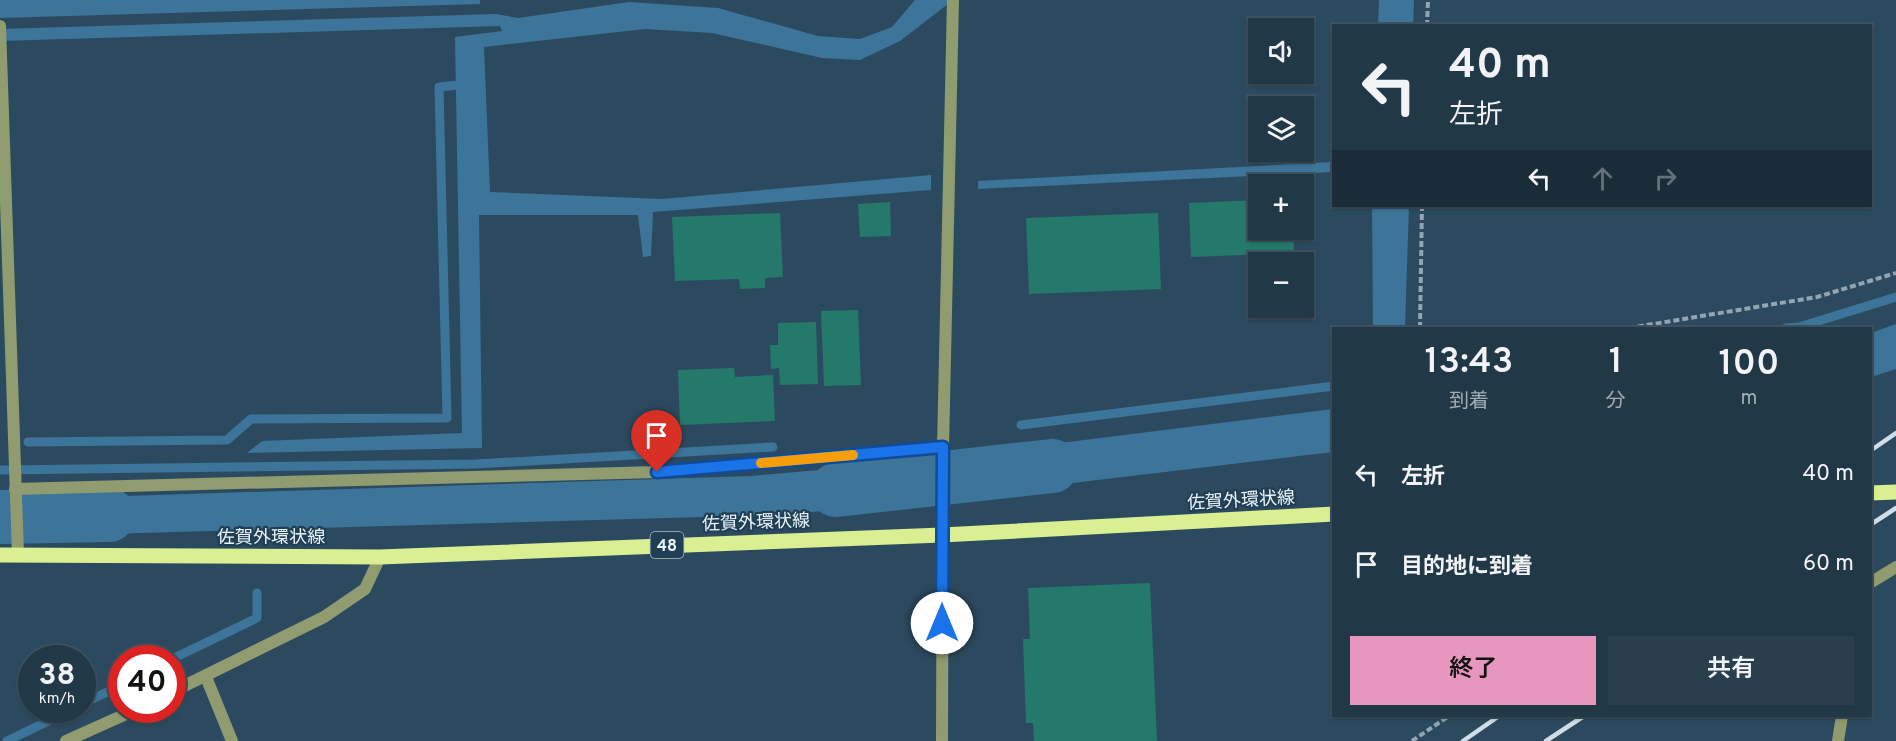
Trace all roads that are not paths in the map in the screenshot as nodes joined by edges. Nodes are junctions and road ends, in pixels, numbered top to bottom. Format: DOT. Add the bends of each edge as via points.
graph roads {
  1 [pos="953,2"];
  2 [pos="0,26"];
  3 [pos="1,48"];
  4 [pos="943,447"];
  5 [pos="15,489"];
  6 [pos="1896,492"];
  7 [pos="1872,493"];
  8 [pos="1332,514"];
  9 [pos="942,535"];
  10 [pos="0,555"];
  11 [pos="18,555"];
  12 [pos="380,556"];
  13 [pos="1896,567"];
  14 [pos="1872,582"];
  15 [pos="206,677"];
  16 [pos="186,686"];
  17 [pos="1842,717"];
  18 [pos="108,722"];
  19 [pos="66,741"];
  20 [pos="232,741"];
  21 [pos="942,741"];
  22 [pos="1838,741"];
  1 -- 4 [label="street"];
  2 -- 3 [label="street"];
  3 -- 5 [label="street"];
  4 -- 5 [label="street" via="657,472"];
  4 -- 9 [label="street"];
  5 -- 11 [label="street"];
  6 -- 7 [label="main road"];
  8 -- 9 [label="main road, 佐賀外環状線 / 48"];
  9 -- 12 [label="main road, 佐賀外環状線 / 48"];
  9 -- 21 [label="street"];
  10 -- 11 [label="main road, 佐賀外環状線 / 48"];
  11 -- 12 [label="main road, 佐賀外環状線 / 48"];
  12 -- 15 [label="street" via="365,589 324,617"];
  13 -- 14 [label="street"];
  15 -- 16 [label="street"];
  15 -- 20 [label="street"];
  17 -- 22 [label="street"];
  18 -- 19 [label="street"];
}
